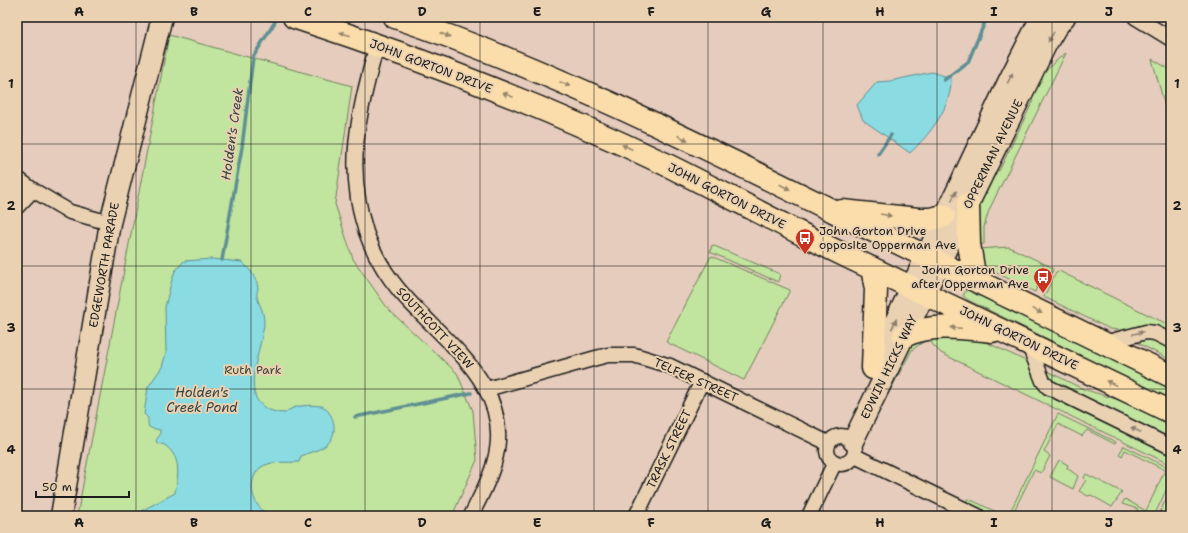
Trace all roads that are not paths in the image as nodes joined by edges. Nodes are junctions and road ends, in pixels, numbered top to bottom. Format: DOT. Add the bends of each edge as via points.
graph roads {
  1 [pos="162,17"];
  2 [pos="395,17"];
  3 [pos="1041,17"];
  4 [pos="1065,17"];
  5 [pos="1137,17"];
  6 [pos="304,20"];
  7 [pos="1171,39"];
  8 [pos="377,44"];
  9 [pos="17,178"];
  10 [pos="33,190"];
  11 [pos="968,204"];
  12 [pos="17,207"];
  13 [pos="833,211"];
  14 [pos="944,216"];
  15 [pos="110,223"];
  16 [pos="933,260"];
  17 [pos="872,268"];
  18 [pos="975,280"];
  19 [pos="918,290"];
  20 [pos="1009,333"];
  21 [pos="904,336"];
  22 [pos="1171,341"];
  23 [pos="1028,343"];
  24 [pos="1104,343"];
  25 [pos="873,368"];
  26 [pos="1171,376"];
  27 [pos="702,381"];
  28 [pos="487,389"];
  29 [pos="1171,412"];
  30 [pos="844,444"];
  31 [pos="1171,447"];
  32 [pos="835,462"];
  33 [pos="61,516"];
  34 [pos="471,516"];
  35 [pos="636,516"];
  36 [pos="809,516"];
  37 [pos="978,516"];
  1 -- 15 [label="street, EDGEWORTH PARADE"];
  2 -- 13 [label="main road, one-way" via="455,38 577,89 750,169"];
  14 -- 3 [label="street, OPPERMAN AVENUE, one-way"];
  4 -- 11 [label="street, OPPERMAN AVENUE, one-way" via="1046,46"];
  5 -- 7 [label="street"];
  8 -- 6 [label="main road, JOHN GORTON DRIVE, one-way"];
  17 -- 8 [label="main road, JOHN GORTON DRIVE, one-way" via="641,154 534,106"];
  8 -- 28 [label="street, SOUTHCOTT VIEW" via="359,116 354,150 355,183 366,233 381,263 398,288 471,365"];
  9 -- 10 [label="street"];
  10 -- 12 [label="street"];
  10 -- 15 [label="street" via="70,212"];
  11 -- 16 [label="street, OPPERMAN AVENUE"];
  11 -- 18 [label="main road" via="969,244"];
  13 -- 14 [label="main road, one-way" via="876,213 918,219"];
  13 -- 16 [label="main road"];
  14 -- 16 [label="street, OPPERMAN AVENUE"];
  15 -- 33 [label="street, EDGEWORTH PARADE"];
  16 -- 18 [label="main road"];
  16 -- 19 [label="street, OPPERMAN AVENUE"];
  17 -- 19 [label="main road, JOHN GORTON DRIVE"];
  17 -- 25 [label="main road" via="876,295"];
  18 -- 24 [label="main road, one-way"];
  19 -- 20 [label="main road, JOHN GORTON DRIVE"];
  19 -- 21 [label="street, EDWIN HICKS WAY"];
  25 -- 19 [label="street, EDWIN HICKS WAY, one-way"];
  20 -- 21 [label="main road, one-way" via="955,327 918,330"];
  20 -- 23 [label="main road, JOHN GORTON DRIVE"];
  21 -- 30 [label="street, EDWIN HICKS WAY"];
  24 -- 22 [label="street, one-way" via="1146,332 1155,333"];
  29 -- 23 [label="main road, JOHN GORTON DRIVE, one-way"];
  31 -- 23 [label="street, one-way" via="1048,387 1043,381"];
  24 -- 26 [label="main road"];
  25 -- 30 [label="street, EDWIN HICKS WAY"];
  27 -- 28 [label="street, TELFER STREET" via="646,358 634,355 608,355"];
  27 -- 30 [label="street, TELFER STREET"];
  27 -- 35 [label="street, TRASK STREET"];
  28 -- 34 [label="street, SOUTHCOTT VIEW" via="497,425 494,462"];
  30 -- 32 [label="street" via="848,463"];
  30 -- 32 [label="street" via="826,447 828,456"];
  30 -- 37 [label="street, TELFER STREET"];
  32 -- 36 [label="street"];
}
